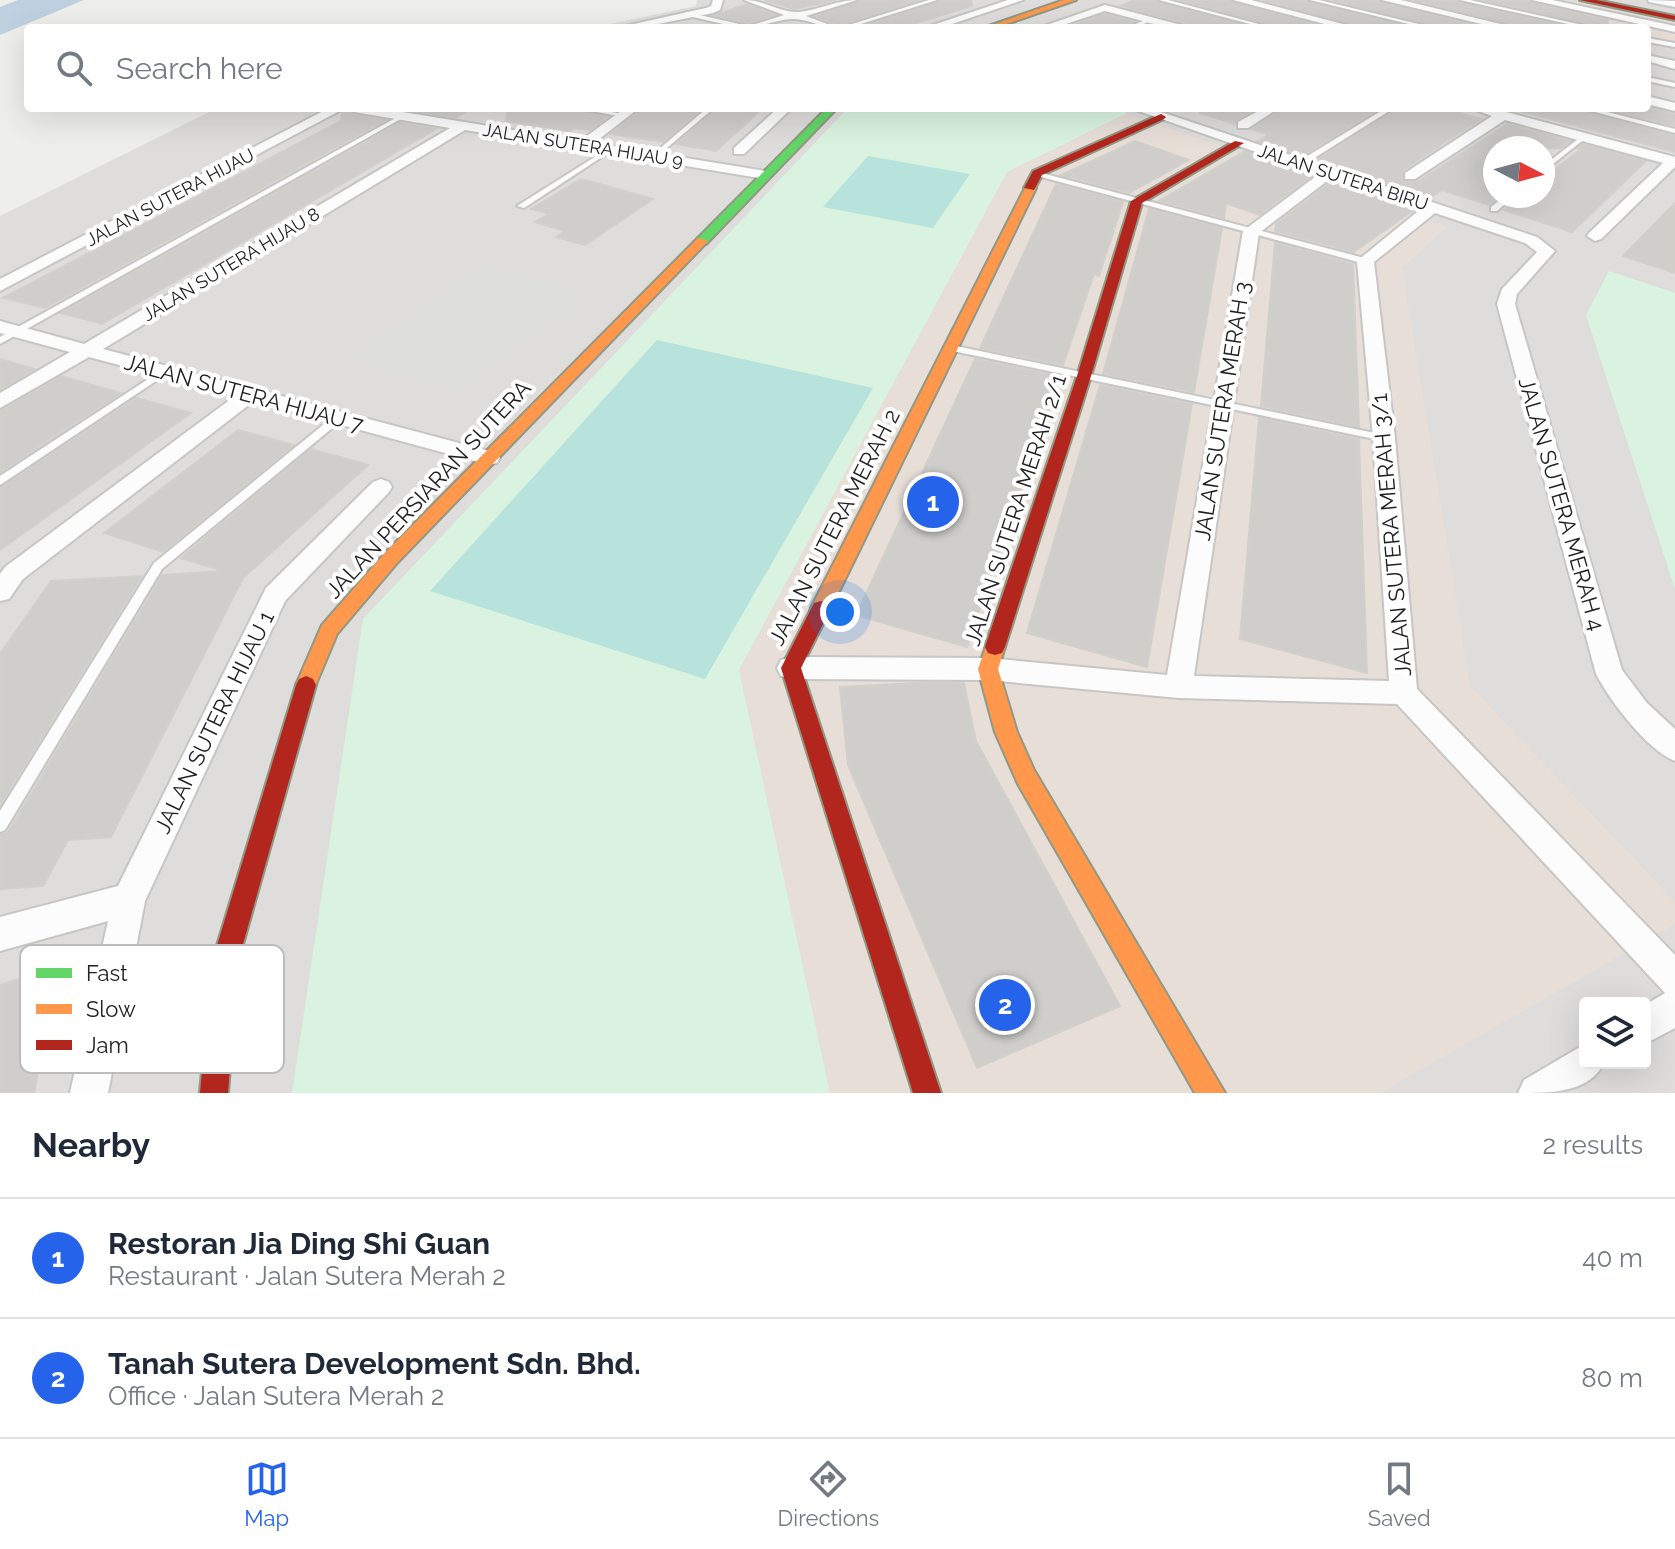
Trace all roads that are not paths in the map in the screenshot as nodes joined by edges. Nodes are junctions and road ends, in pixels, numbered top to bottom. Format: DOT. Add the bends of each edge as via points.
graph roads {
  1 [pos="718,0"];
  2 [pos="749,0"];
  3 [pos="852,0"];
  4 [pos="934,0"];
  5 [pos="1018,0"];
  6 [pos="1069,0"];
  7 [pos="1162,0"];
  8 [pos="1238,0"];
  9 [pos="1313,0"];
  10 [pos="1387,0"];
  11 [pos="1463,0"];
  12 [pos="1538,0"];
  13 [pos="1584,0"];
  14 [pos="1565,2"];
  15 [pos="1637,3"];
  16 [pos="1675,4"];
  17 [pos="1516,12"];
  18 [pos="1675,12"];
  19 [pos="686,14"];
  20 [pos="796,15"];
  21 [pos="1675,18"];
  22 [pos="1150,20"];
  23 [pos="640,24"];
  24 [pos="730,24"];
  25 [pos="763,24"];
  26 [pos="822,24"];
  27 [pos="855,24"];
  28 [pos="942,24"];
  29 [pos="999,24"];
  30 [pos="1055,24"];
  31 [pos="1140,24"];
  32 [pos="1166,24"];
  33 [pos="1255,24"];
  34 [pos="1337,24"];
  35 [pos="1415,24"];
  36 [pos="1482,24"];
  37 [pos="1494,24"];
  38 [pos="1574,24"];
  39 [pos="1675,29"];
  40 [pos="1651,41"];
  41 [pos="1675,45"];
  42 [pos="1651,59"];
  43 [pos="1675,65"];
  44 [pos="1651,80"];
  45 [pos="1675,85"];
  46 [pos="1651,101"];
  47 [pos="1675,107"];
  48 [pos="331,112"];
  49 [pos="378,112"];
  50 [pos="629,112"];
  51 [pos="706,112"];
  52 [pos="782,112"];
  53 [pos="828,112"];
  54 [pos="1148,112"];
  55 [pos="1154,112"];
  56 [pos="1268,112"];
  57 [pos="1384,112"];
  58 [pos="1491,112"];
  59 [pos="1599,112"];
  60 [pos="1503,115"];
  61 [pos="403,116"];
  62 [pos="462,126"];
  63 [pos="1675,131"];
  64 [pos="1241,134"];
  65 [pos="1584,137"];
  66 [pos="583,145"];
  67 [pos="609,150"];
  68 [pos="739,151"];
  69 [pos="653,157"];
  70 [pos="1555,160"];
  71 [pos="1674,162"];
  72 [pos="1300,163"];
  73 [pos="1037,173"];
  74 [pos="1329,173"];
  75 [pos="765,175"];
  76 [pos="1410,176"];
  77 [pos="1137,201"];
  78 [pos="521,206"];
  79 [pos="1433,207"];
  80 [pos="1251,231"];
  81 [pos="1595,236"];
  82 [pos="1547,251"];
  83 [pos="1365,261"];
  84 [pos="0,286"];
  85 [pos="6,333"];
  86 [pos="951,348"];
  87 [pos="86,350"];
  88 [pos="165,371"];
  89 [pos="1084,376"];
  90 [pos="251,394"];
  91 [pos="0,402"];
  92 [pos="1222,404"];
  93 [pos="338,418"];
  94 [pos="1384,438"];
  95 [pos="489,458"];
  96 [pos="0,481"];
  97 [pos="381,487"];
  98 [pos="0,592"];
  99 [pos="791,668"];
  100 [pos="988,669"];
  101 [pos="1179,687"];
  102 [pos="1404,693"];
  103 [pos="1675,748"];
  104 [pos="0,825"];
  105 [pos="129,899"];
  106 [pos="0,934"];
  107 [pos="120,945"];
  108 [pos="230,945"];
  109 [pos="1675,980"];
  110 [pos="1675,1007"];
  111 [pos="1651,1022"];
  112 [pos="1579,1067"];
  113 [pos="93,1073"];
  114 [pos="216,1073"];
  115 [pos="89,1093"];
  116 [pos="214,1093"];
  117 [pos="927,1093"];
  118 [pos="1211,1093"];
  119 [pos="1537,1093"];
  1 -- 19 [label="street" via="716,8"];
  2 -- 20 [label="street"];
  3 -- 20 [label="street"];
  4 -- 27 [label="lane"];
  5 -- 28 [label="street"];
  6 -- 29 [label="street"];
  7 -- 33 [label="lane"];
  8 -- 34 [label="street"];
  9 -- 35 [label="lane"];
  10 -- 36 [label="street"];
  11 -- 17 [label="lane"];
  12 -- 14 [label="street"];
  12 -- 17 [label="street"];
  13 -- 15 [label="street"];
  14 -- 39 [label="street"];
  15 -- 16 [label="street"];
  15 -- 18 [label="street"];
  15 -- 21 [label="street"];
  17 -- 37 [label="street"];
  17 -- 38 [label="lane"];
  19 -- 23 [label="street"];
  19 -- 24 [label="lane"];
  20 -- 25 [label="street"];
  20 -- 26 [label="street"];
  22 -- 30 [label="street" via="1105,8"];
  22 -- 31 [label="lane"];
  22 -- 32 [label="street"];
  40 -- 41 [label="lane"];
  42 -- 43 [label="street"];
  44 -- 45 [label="lane"];
  46 -- 47 [label="street"];
  48 -- 84 [label="street, JALAN SUTERA HIJAU"];
  49 -- 61 [label="street, JALAN SUTERA HIJAU 9"];
  50 -- 66 [label="street"];
  51 -- 69 [label="lane"];
  52 -- 68 [label="street"];
  53 -- 75 [label="street, JALAN PERSIARAN SUTERA"];
  54 -- 73 [label="street"];
  55 -- 64 [label="street, JALAN SUTERA BIRU"];
  56 -- 64 [label="street"];
  57 -- 72 [label="lane"];
  58 -- 60 [label="street"];
  59 -- 63 [label="lane"];
  60 -- 65 [label="street"];
  60 -- 76 [label="street"];
  61 -- 62 [label="street, JALAN SUTERA HIJAU 9"];
  61 -- 85 [label="lane"];
  62 -- 66 [label="street, JALAN SUTERA HIJAU 9"];
  62 -- 87 [label="street, JALAN SUTERA HIJAU 8"];
  64 -- 72 [label="street, JALAN SUTERA BIRU"];
  64 -- 77 [label="street"];
  65 -- 70 [label="lane"];
  65 -- 71 [label="street"];
  66 -- 67 [label="street, JALAN SUTERA HIJAU 9"];
  67 -- 69 [label="street, JALAN SUTERA HIJAU 9"];
  67 -- 78 [label="lane"];
  69 -- 75 [label="street, JALAN SUTERA HIJAU 9"];
  71 -- 81 [label="street"];
  72 -- 74 [label="street, JALAN SUTERA BIRU"];
  73 -- 77 [label="lane"];
  73 -- 86 [label="street, JALAN SUTERA MERAH 2"];
  74 -- 79 [label="street, JALAN SUTERA BIRU"];
  74 -- 80 [label="street"];
  75 -- 95 [label="street, JALAN PERSIARAN SUTERA"];
  77 -- 80 [label="lane"];
  77 -- 89 [label="street, JALAN SUTERA MERAH 2/1"];
  79 -- 82 [label="street, JALAN SUTERA BIRU" via="1531,240"];
  79 -- 83 [label="street"];
  80 -- 83 [label="lane"];
  80 -- 92 [label="street, JALAN SUTERA MERAH 3"];
  82 -- 103 [label="street, JALAN SUTERA MERAH 4" via="1508,293 1506,304 1610,674 1637,711"];
  83 -- 94 [label="street, JALAN SUTERA MERAH 3/1"];
  85 -- 87 [label="street, JALAN SUTERA HIJAU 7"];
  86 -- 89 [label="lane"];
  86 -- 99 [label="street, JALAN SUTERA MERAH 2"];
  87 -- 88 [label="street, JALAN SUTERA HIJAU 7"];
  87 -- 91 [label="street, JALAN SUTERA HIJAU 8"];
  88 -- 90 [label="street, JALAN SUTERA HIJAU 7"];
  88 -- 96 [label="lane"];
  89 -- 92 [label="lane"];
  89 -- 100 [label="street, JALAN SUTERA MERAH 2/1"];
  90 -- 93 [label="street, JALAN SUTERA HIJAU 7"];
  90 -- 98 [label="street" via="14,573"];
  92 -- 94 [label="lane"];
  92 -- 101 [label="street, JALAN SUTERA MERAH 3"];
  93 -- 95 [label="street, JALAN SUTERA HIJAU 7"];
  93 -- 104 [label="lane" via="158,566"];
  94 -- 102 [label="street, JALAN SUTERA MERAH 3/1"];
  95 -- 108 [label="street, JALAN PERSIARAN SUTERA" via="329,630 302,695"];
  97 -- 105 [label="street, JALAN SUTERA HIJAU 1" via="275,595"];
  99 -- 100 [label="street"];
  99 -- 117 [label="street, JALAN SUTERA MERAH 2"];
  100 -- 101 [label="street"];
  100 -- 118 [label="street, JALAN SUTERA MERAH 2/1" via="1026,777"];
  101 -- 102 [label="street"];
  102 -- 109 [label="street, JALAN SUTERA MERAH 3/1"];
  105 -- 106 [label="street"];
  105 -- 107 [label="street, JALAN SUTERA HIJAU 1"];
  110 -- 111 [label="street"];
  112 -- 119 [label="street"];
  113 -- 115 [label="street, JALAN SUTERA HIJAU 1"];
  114 -- 116 [label="street, JALAN PERSIARAN SUTERA"];
}
